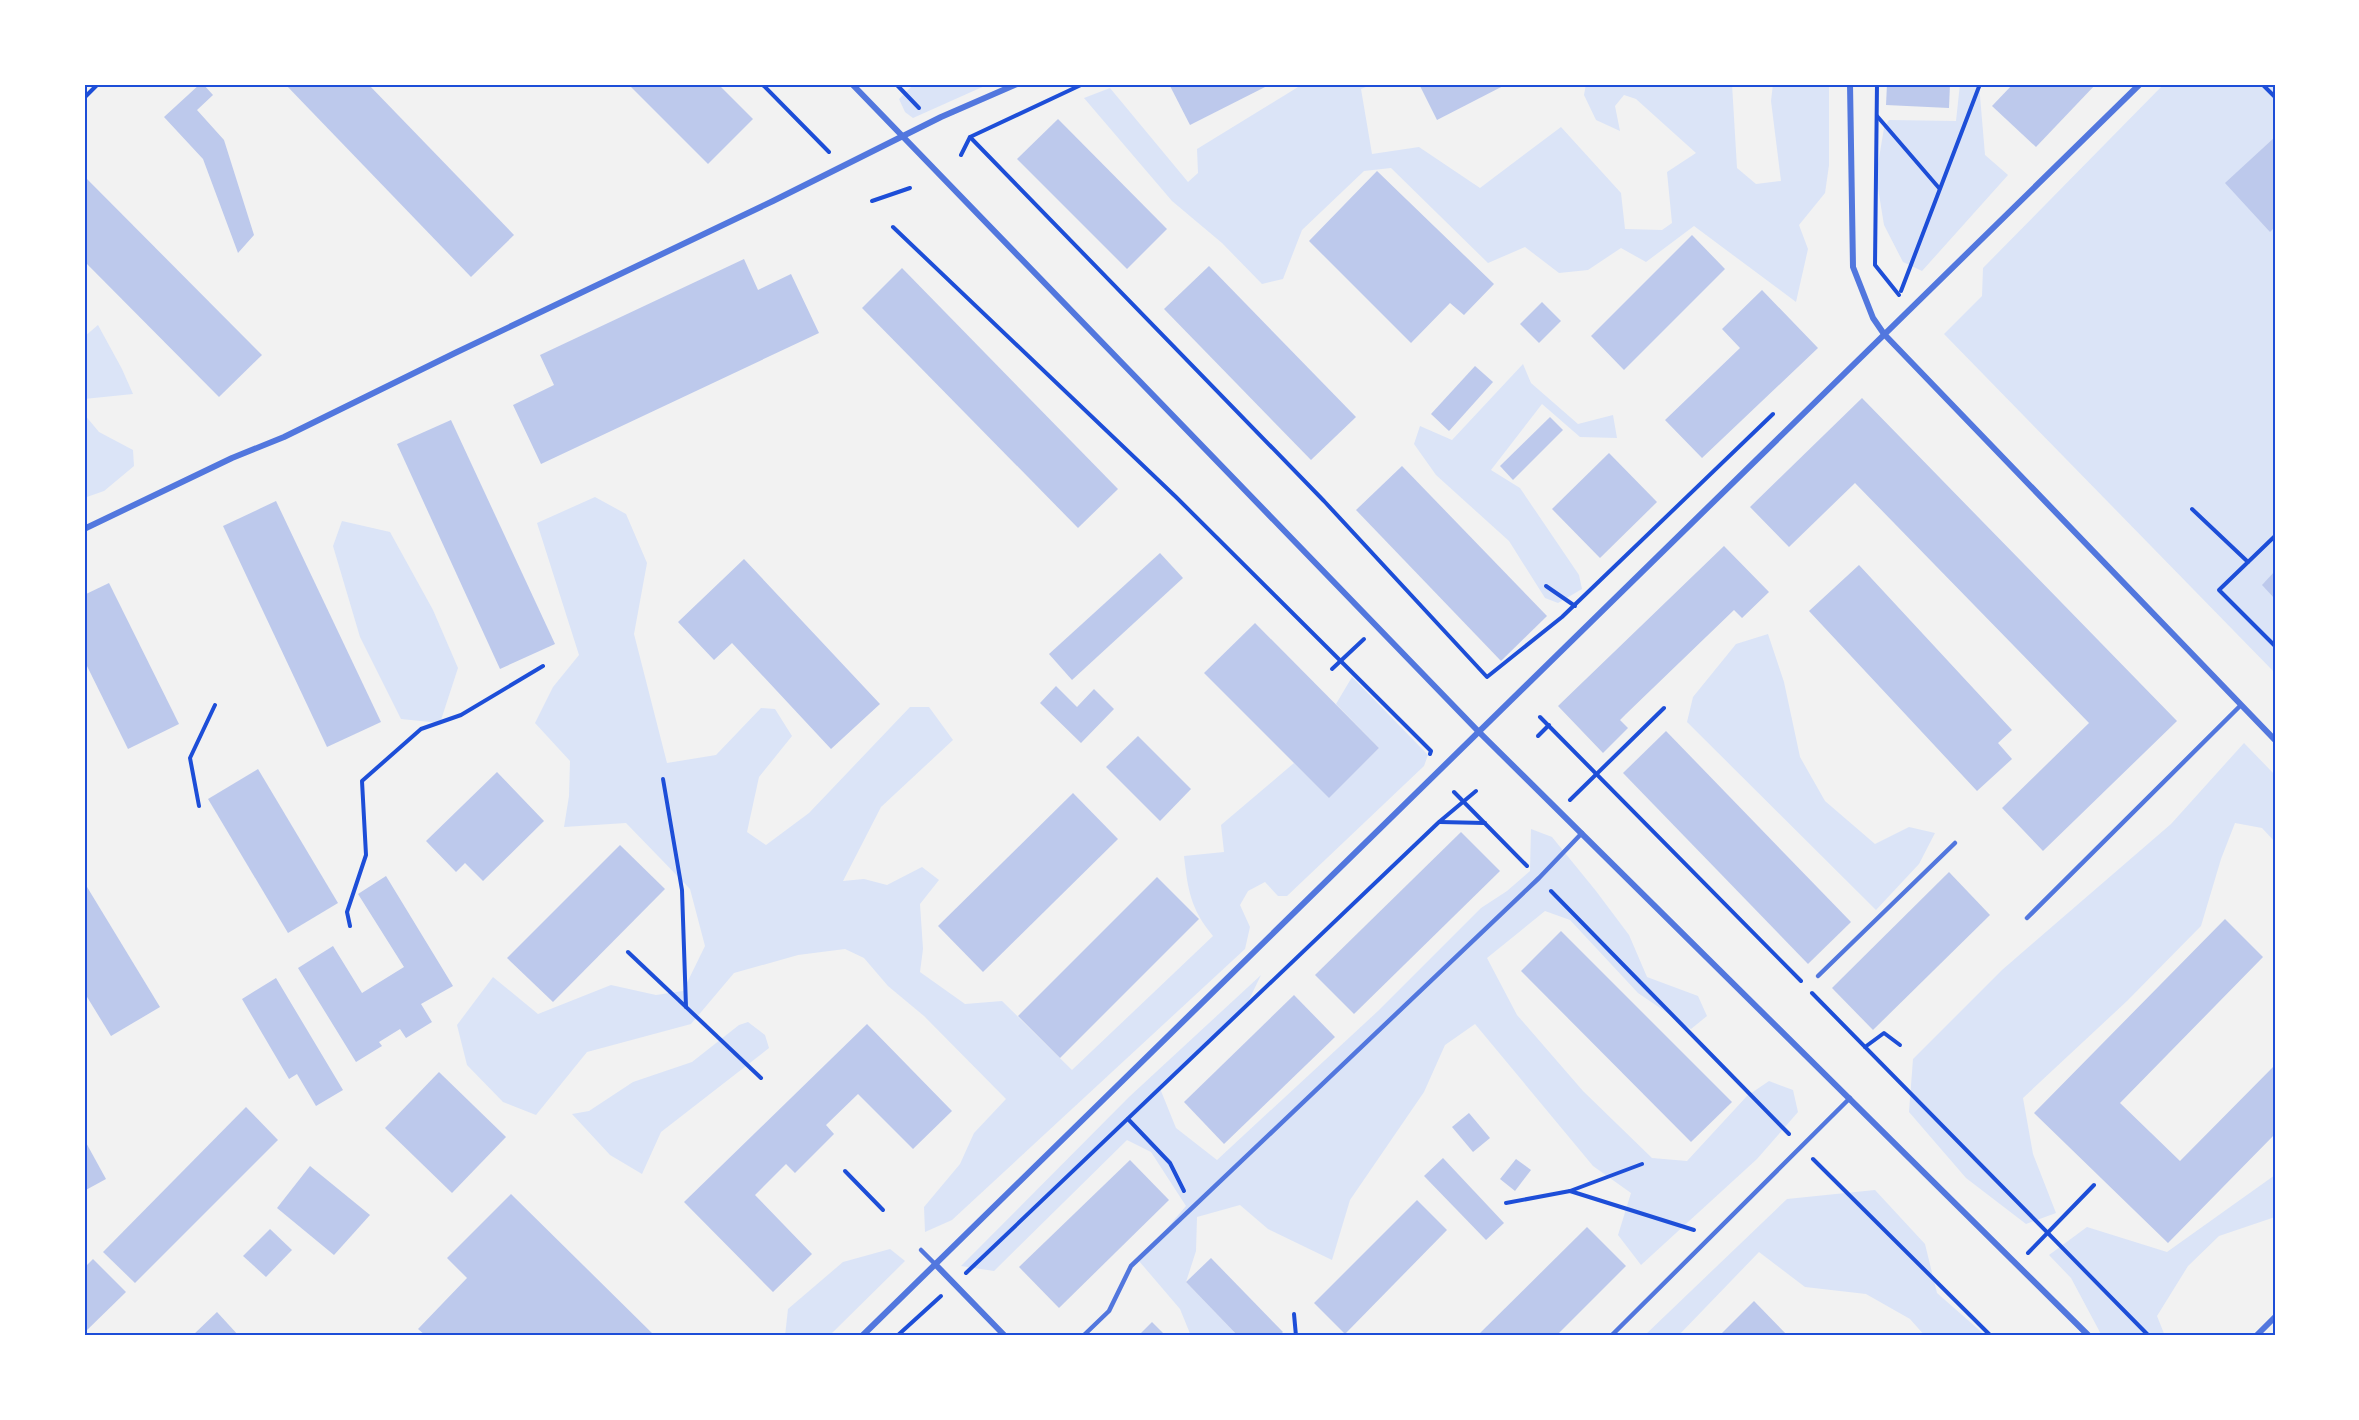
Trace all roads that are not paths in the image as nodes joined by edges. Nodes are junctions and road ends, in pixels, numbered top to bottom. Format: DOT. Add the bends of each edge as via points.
graph roads {
  1 [pos="852,84"];
  2 [pos="1017,84"];
  3 [pos="1850,84"];
  4 [pos="2140,84"];
  5 [pos="903,137"];
  6 [pos="1884,334"];
  7 [pos="84,529"];
  8 [pos="2241,705"];
  9 [pos="1478,731"];
  10 [pos="2275,740"];
  11 [pos="1582,833"];
  12 [pos="1954,843"];
  13 [pos="2027,918"];
  14 [pos="1818,976"];
  15 [pos="1850,1098"];
  16 [pos="921,1250"];
  17 [pos="935,1264"];
  18 [pos="2275,1317"];
  19 [pos="862,1336"];
  20 [pos="1005,1336"];
  21 [pos="1083,1336"];
  22 [pos="1611,1336"];
  23 [pos="2089,1336"];
  24 [pos="2256,1336"];
  1 -- 5 [label="street"];
  2 -- 5 [label="street"];
  3 -- 6 [label="street" via="1853,267 1873,318"];
  4 -- 6 [label="street"];
  5 -- 7 [label="street" via="284,437 231,458"];
  5 -- 9 [label="street"];
  6 -- 8 [label="street"];
  6 -- 9 [label="street"];
  8 -- 10 [label="street"];
  8 -- 13 [label="lane"];
  9 -- 11 [label="street"];
  9 -- 17 [label="street"];
  11 -- 15 [label="street"];
  11 -- 21 [label="lane" via="1131,1266 1109,1311"];
  12 -- 14 [label="lane"];
  15 -- 22 [label="lane"];
  15 -- 23 [label="street"];
  16 -- 17 [label="lane"];
  17 -- 19 [label="street"];
  17 -- 20 [label="street"];
  18 -- 24 [label="street"];
}
